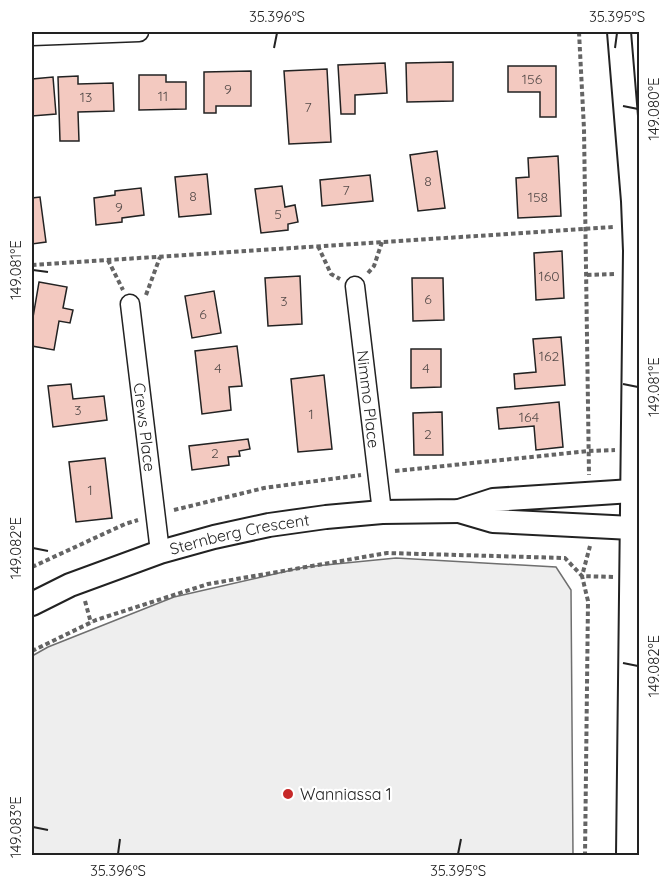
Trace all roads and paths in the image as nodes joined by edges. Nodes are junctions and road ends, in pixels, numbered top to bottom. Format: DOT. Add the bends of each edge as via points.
graph roads {
  1 [pos="139,32"];
  2 [pos="579,32"];
  3 [pos="618,32"];
  4 [pos="32,36"];
  5 [pos="615,227"];
  6 [pos="585,229"];
  7 [pos="160,257"];
  8 [pos="108,260"];
  9 [pos="32,265"];
  10 [pos="355,286"];
  11 [pos="130,304"];
  12 [pos="378,473"];
  13 [pos="632,491"];
  14 [pos="459,511"];
  15 [pos="382,512"];
  16 [pos="156,515"];
  17 [pos="632,528"];
  18 [pos="590,544"];
  19 [pos="160,552"];
  20 [pos="32,567"];
  21 [pos="582,576"];
  22 [pos="32,604"];
  23 [pos="32,651"];
  24 [pos="585,855"];
  25 [pos="628,855"];
  1 -- 4 [label="street"];
  2 -- 6 [label="path"];
  3 -- 13 [label="street" via="635,241"];
  5 -- 6 [label="path"];
  6 -- 7 [label="path"];
  6 -- 12 [label="path" via="589,451"];
  7 -- 8 [label="path"];
  7 -- 11 [label="path" via="148,295"];
  8 -- 9 [label="path"];
  8 -- 11 [label="path"];
  10 -- 12 [label="street, Nimmo Place"];
  11 -- 16 [label="street, Crews Place"];
  12 -- 15 [label="street, Nimmo Place"];
  12 -- 16 [label="path" via="264,488"];
  13 -- 14 [label="street, Sternberg Crescent" via="493,500"];
  13 -- 17 [label="street"];
  14 -- 15 [label="street, Sternberg Crescent"];
  14 -- 17 [label="street, Sternberg Crescent" via="493,521"];
  15 -- 19 [label="street, Sternberg Crescent" via="269,525"];
  16 -- 19 [label="street, Crews Place"];
  16 -- 20 [label="path" via="125,524"];
  17 -- 25 [label="street"];
  18 -- 21 [label="path"];
  19 -- 22 [label="street, Sternberg Crescent" via="70,585"];
  21 -- 23 [label="path" via="565,558 387,553 208,584 96,620"];
  21 -- 24 [label="path" via="588,602"];
}
